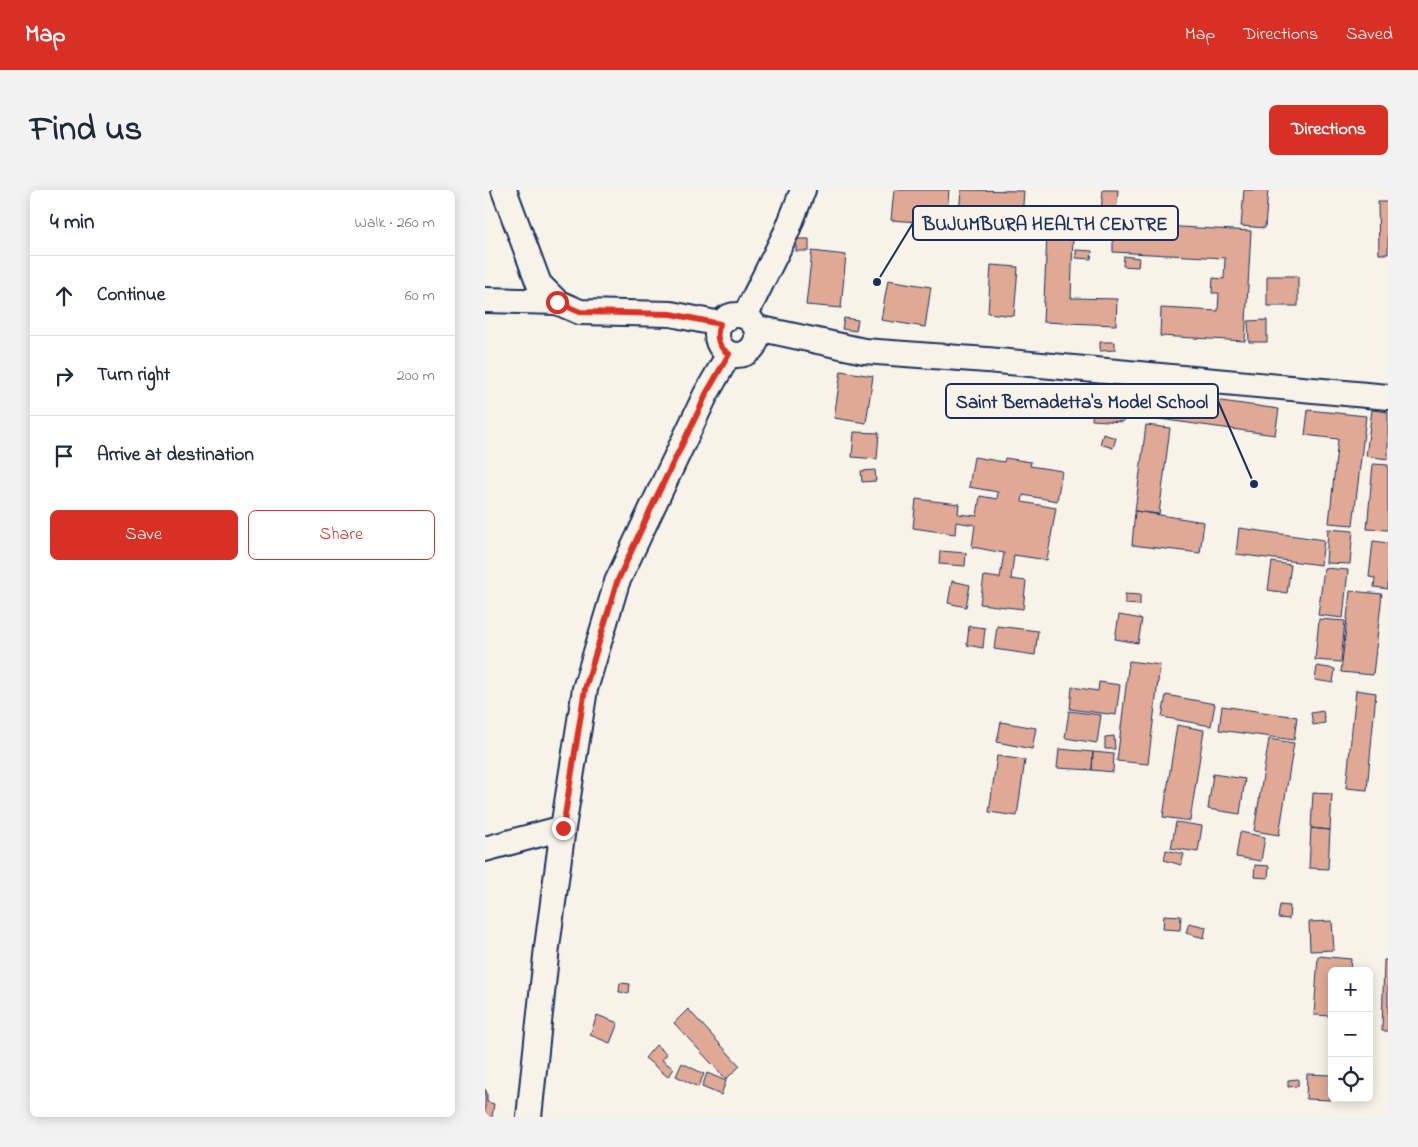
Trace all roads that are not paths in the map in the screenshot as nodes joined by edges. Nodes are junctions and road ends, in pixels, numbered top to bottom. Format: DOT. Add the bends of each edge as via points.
graph roads {
  1 [pos="505,190"];
  2 [pos="803,190"];
  3 [pos="485,300"];
  4 [pos="557,302"];
  5 [pos="751,322"];
  6 [pos="720,324"];
  7 [pos="729,354"];
  8 [pos="1388,398"];
  9 [pos="563,828"];
  10 [pos="485,849"];
  11 [pos="529,1117"];
  1 -- 4 [label="street" via="539,284"];
  2 -- 5 [label="street"];
  3 -- 4 [label="street"];
  4 -- 6 [label="street" via="580,312 671,314"];
  5 -- 6 [label="street" via="738,315"];
  5 -- 7 [label="street" via="757,340 752,350 741,355"];
  5 -- 8 [label="street" via="864,351"];
  6 -- 7 [label="street" via="717,338"];
  7 -- 9 [label="street" via="706,394 617,582 585,689"];
  9 -- 10 [label="street"];
  9 -- 11 [label="street"];
}
